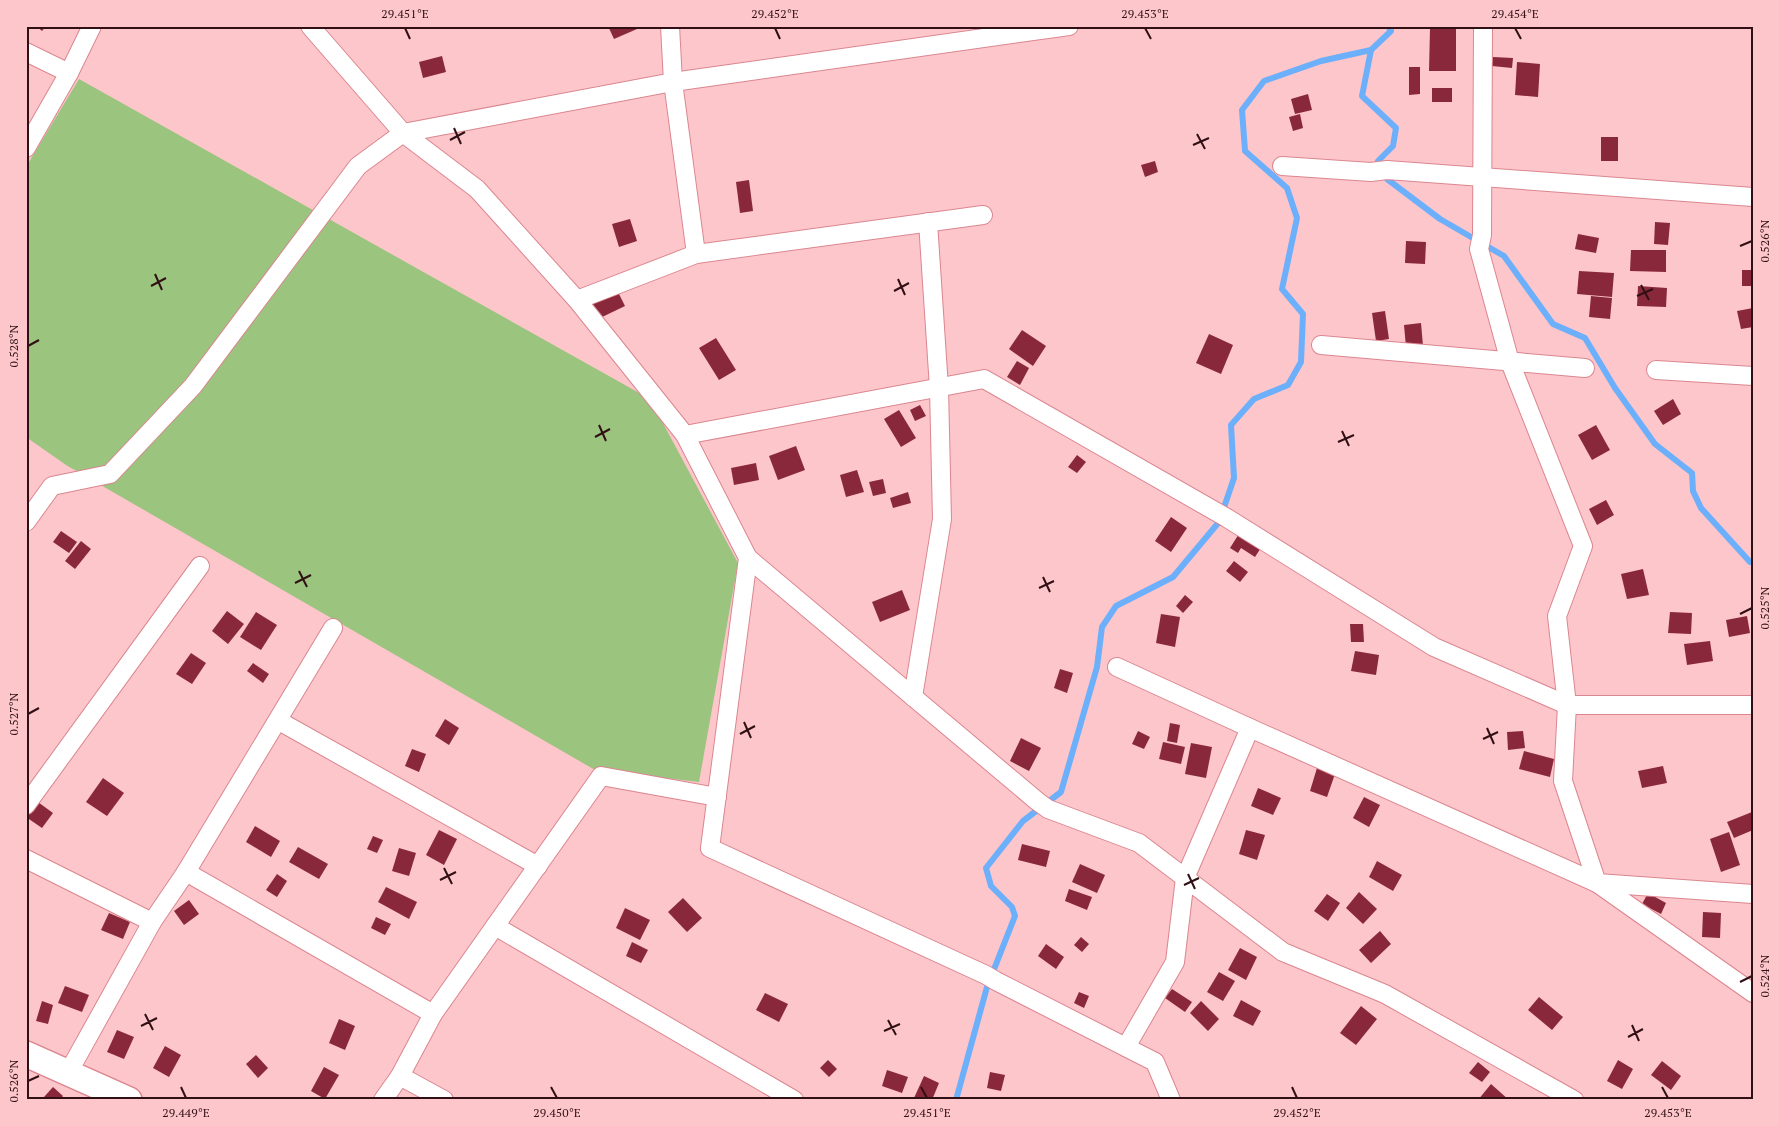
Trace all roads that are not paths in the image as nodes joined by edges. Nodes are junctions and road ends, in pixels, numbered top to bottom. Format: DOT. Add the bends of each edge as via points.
graph roads {
  1 [pos="92,26"];
  2 [pos="310,26"];
  3 [pos="670,26"];
  4 [pos="1069,26"];
  5 [pos="1483,26"];
  6 [pos="26,52"];
  7 [pos="69,73"];
  8 [pos="673,82"];
  9 [pos="403,133"];
  10 [pos="26,148"];
  11 [pos="1282,166"];
  12 [pos="1482,177"];
  13 [pos="1753,197"];
  14 [pos="983,215"];
  15 [pos="928,222"];
  16 [pos="696,254"];
  17 [pos="577,300"];
  18 [pos="1321,345"];
  19 [pos="1510,362"];
  20 [pos="1585,368"];
  21 [pos="1656,370"];
  22 [pos="1753,376"];
  23 [pos="939,388"];
  24 [pos="685,435"];
  25 [pos="26,522"];
  26 [pos="748,558"];
  27 [pos="200,566"];
  28 [pos="334,628"];
  29 [pos="1117,667"];
  30 [pos="913,697"];
  31 [pos="1567,705"];
  32 [pos="1753,705"];
  33 [pos="279,721"];
  34 [pos="1250,728"];
  35 [pos="716,797"];
  36 [pos="26,805"];
  37 [pos="26,859"];
  38 [pos="538,866"];
  39 [pos="186,872"];
  40 [pos="1185,878"];
  41 [pos="1597,883"];
  42 [pos="1753,894"];
  43 [pos="152,922"];
  44 [pos="496,926"];
  45 [pos="1753,993"];
  46 [pos="434,1014"];
  47 [pos="1126,1047"];
  48 [pos="29,1060"];
  49 [pos="68,1073"];
  50 [pos="400,1076"];
  51 [pos="129,1100"];
  52 [pos="383,1100"];
  53 [pos="444,1100"];
  54 [pos="794,1100"];
  55 [pos="1171,1100"];
  56 [pos="1574,1100"];
  1 -- 7 [label="street"];
  2 -- 9 [label="street"];
  3 -- 8 [label="street"];
  4 -- 8 [label="street"];
  5 -- 12 [label="street"];
  6 -- 7 [label="street"];
  7 -- 10 [label="street"];
  8 -- 9 [label="street"];
  8 -- 16 [label="street"];
  9 -- 17 [label="street" via="477,189"];
  9 -- 25 [label="street" via="358,166 193,386 110,474 52,486"];
  11 -- 12 [label="street"];
  12 -- 13 [label="street"];
  12 -- 19 [label="street" via="1481,242"];
  14 -- 15 [label="street"];
  15 -- 16 [label="street"];
  15 -- 23 [label="street"];
  16 -- 17 [label="street"];
  17 -- 24 [label="street"];
  18 -- 19 [label="street"];
  19 -- 20 [label="street"];
  19 -- 31 [label="street" via="1583,546 1557,616"];
  21 -- 22 [label="street"];
  23 -- 24 [label="street"];
  23 -- 30 [label="street" via="942,518"];
  23 -- 31 [label="street" via="984,379 1222,515 1434,647"];
  24 -- 26 [label="street"];
  26 -- 30 [label="street"];
  26 -- 35 [label="street"];
  27 -- 36 [label="street"];
  28 -- 33 [label="street"];
  29 -- 34 [label="street"];
  30 -- 40 [label="street" via="1043,805 1139,843"];
  31 -- 32 [label="street"];
  31 -- 41 [label="street" via="1563,782"];
  33 -- 38 [label="street"];
  33 -- 39 [label="street"];
  34 -- 40 [label="street"];
  34 -- 41 [label="street"];
  35 -- 38 [label="street" via="601,776"];
  35 -- 47 [label="street" via="710,848 991,978"];
  37 -- 43 [label="street"];
  38 -- 44 [label="street"];
  39 -- 43 [label="street"];
  39 -- 46 [label="street"];
  40 -- 47 [label="street" via="1175,962"];
  40 -- 56 [label="street" via="1283,952 1385,994"];
  41 -- 42 [label="street"];
  41 -- 45 [label="street"];
  43 -- 49 [label="street"];
  44 -- 46 [label="street"];
  44 -- 54 [label="street"];
  46 -- 50 [label="street"];
  47 -- 55 [label="street" via="1155,1062"];
  48 -- 49 [label="street"];
  49 -- 51 [label="street"];
  50 -- 52 [label="street"];
  50 -- 53 [label="street"];
}
